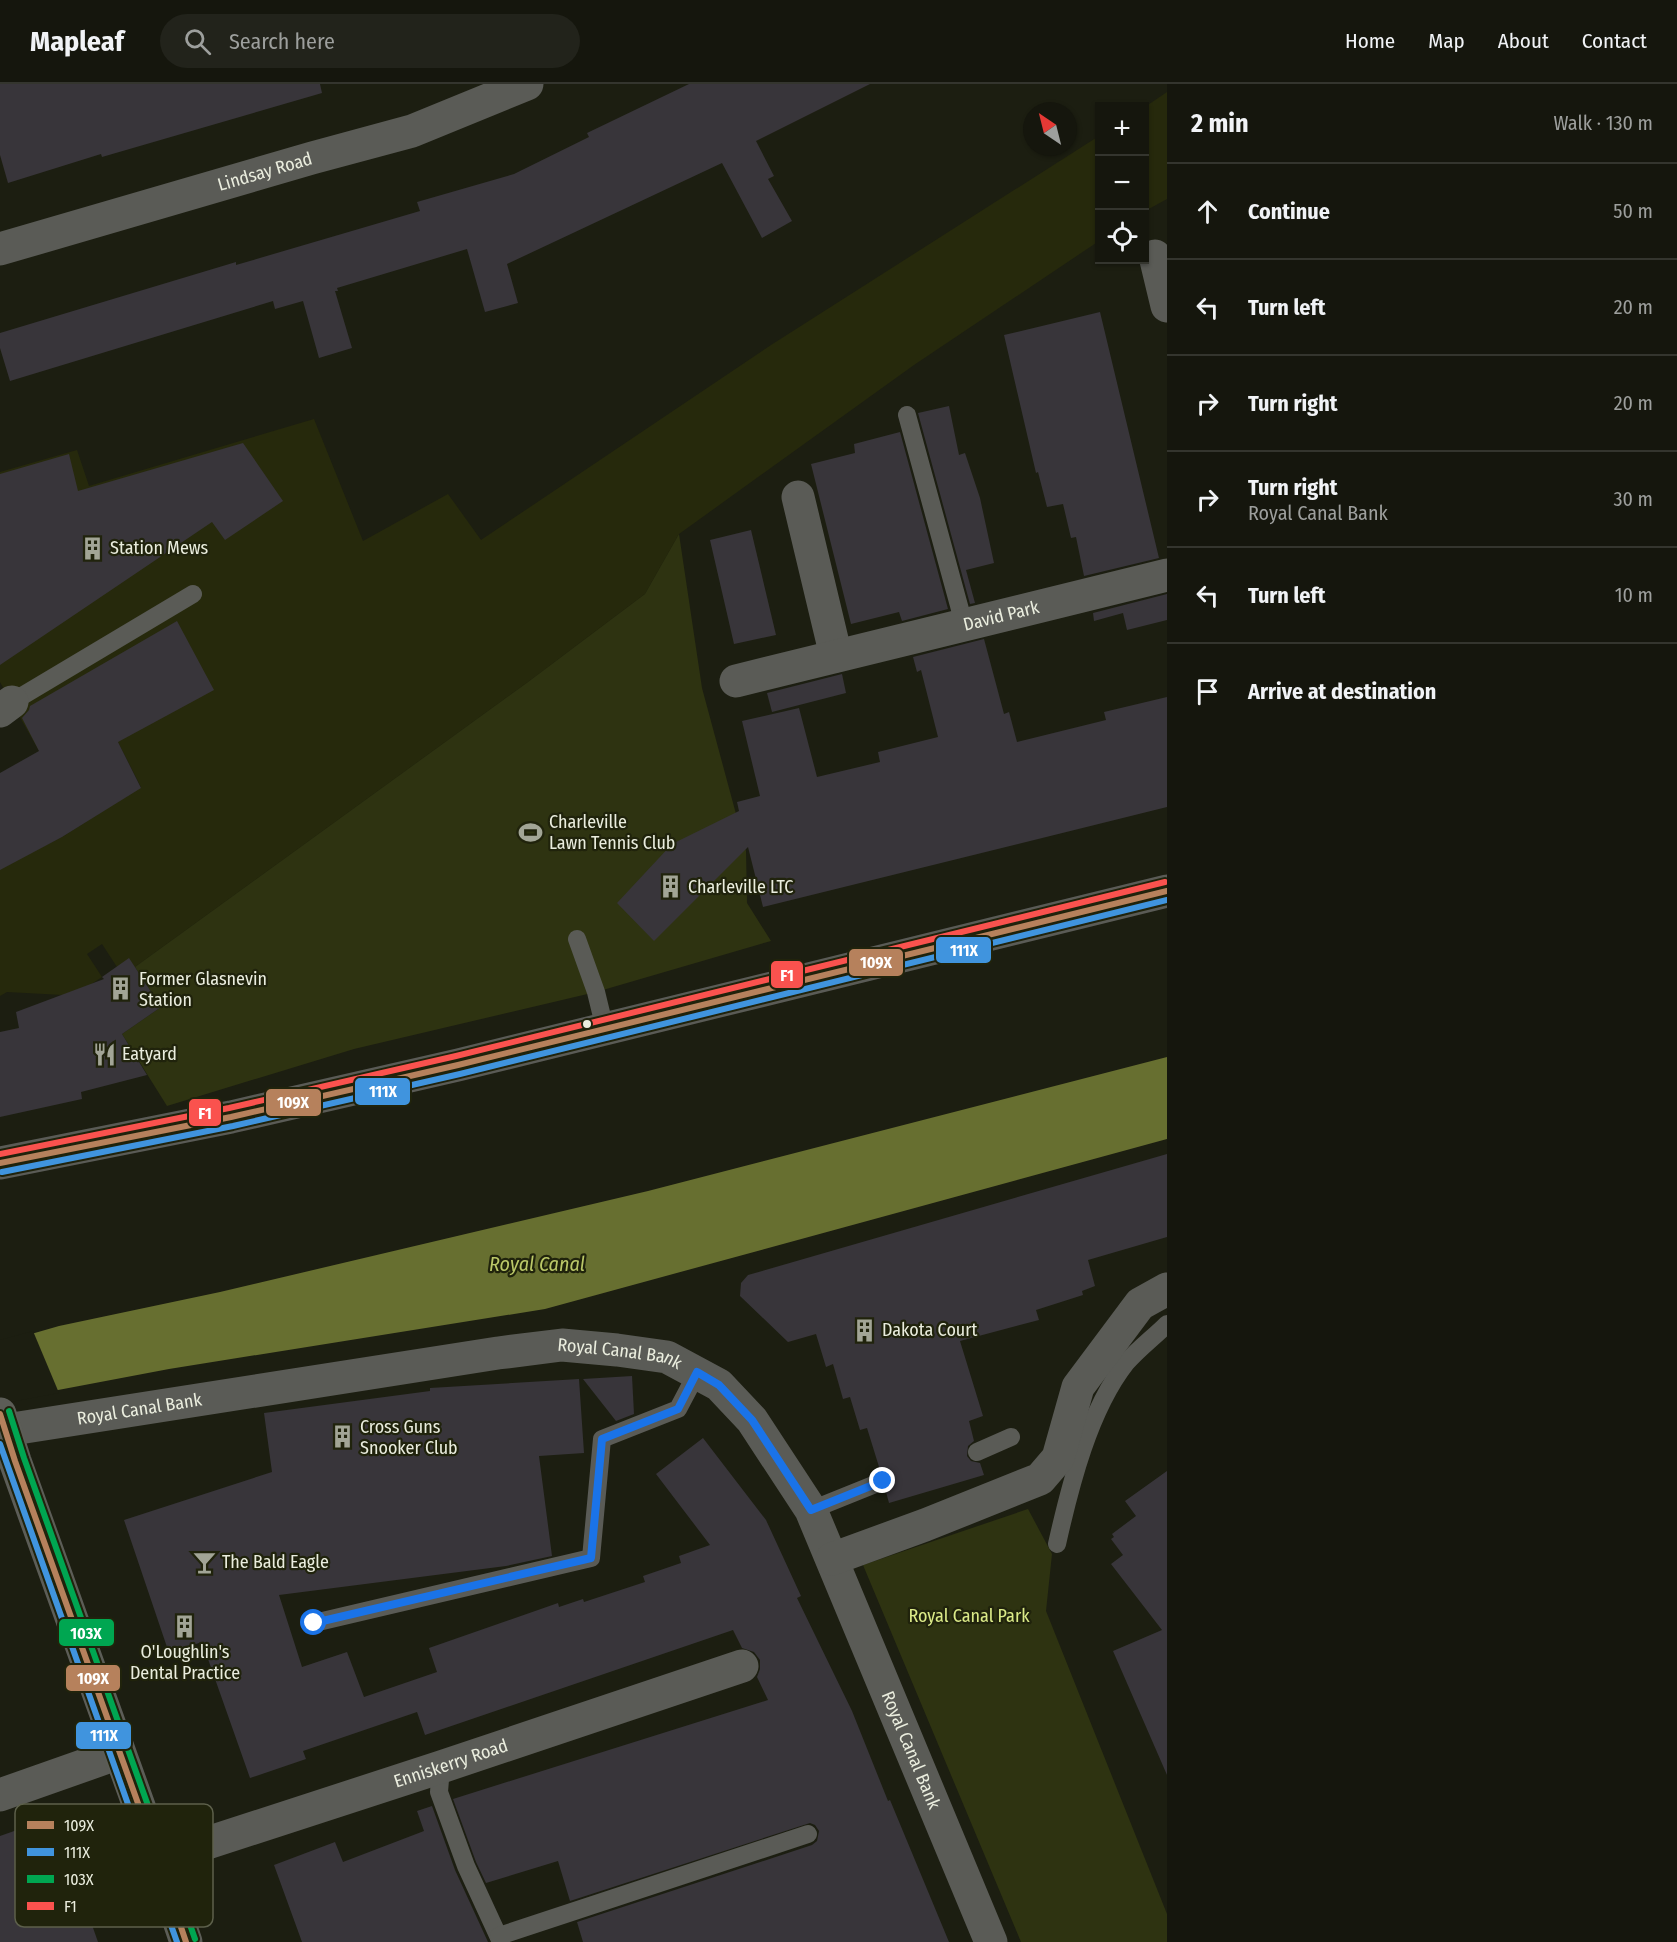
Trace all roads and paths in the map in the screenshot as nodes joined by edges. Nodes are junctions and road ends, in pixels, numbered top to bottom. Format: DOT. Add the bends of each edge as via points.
graph roads {
  1 [pos="527,84"];
  2 [pos="0,249"];
  3 [pos="1155,256"];
  4 [pos="1167,306"];
  5 [pos="906,415"];
  6 [pos="798,497"];
  7 [pos="1167,575"];
  8 [pos="193,594"];
  9 [pos="964,624"];
  10 [pos="836,656"];
  11 [pos="736,681"];
  12 [pos="6,706"];
  13 [pos="1167,891"];
  14 [pos="577,939"];
  15 [pos="605,1029"];
  16 [pos="0,1163"];
  17 [pos="1167,1289"];
  18 [pos="1167,1324"];
  19 [pos="697,1372"];
  20 [pos="1011,1437"];
  21 [pos="5,1442"];
  22 [pos="977,1452"];
  23 [pos="883,1481"];
  24 [pos="811,1510"];
  25 [pos="1057,1544"];
  26 [pos="832,1559"];
  27 [pos="314,1623"];
  28 [pos="742,1666"];
  29 [pos="119,1754"];
  30 [pos="441,1767"];
  31 [pos="0,1795"];
  32 [pos="138,1804"];
  33 [pos="808,1834"];
  34 [pos="213,1841"];
  35 [pos="181,1927"];
  36 [pos="500,1939"];
  37 [pos="186,1942"];
  38 [pos="991,1942"];
  1 -- 2 [label="street, Lindsay Road" via="412,131"];
  3 -- 4 [label="street"];
  5 -- 9 [label="lane"];
  6 -- 10 [label="street"];
  7 -- 9 [label="street, David Park"];
  8 -- 12 [label="lane"];
  9 -- 10 [label="street, David Park"];
  10 -- 11 [label="street, David Park"];
  13 -- 15 [label="street"];
  14 -- 15 [label="lane"];
  15 -- 16 [label="street" via="231,1117"];
  17 -- 26 [label="street" via="1140,1304 1078,1387 1058,1458 1040,1479"];
  18 -- 25 [label="lane" via="1127,1362 1104,1396 1084,1444"];
  19 -- 21 [label="street, Royal Canal Bank" via="668,1357 562,1345 498,1353"];
  19 -- 24 [label="street, Royal Canal Bank" via="719,1385 752,1420"];
  19 -- 27 [label="lane" via="678,1409 602,1439 591,1558"];
  20 -- 22 [label="lane"];
  21 -- 29 [label="main road"];
  23 -- 24 [label="lane"];
  24 -- 26 [label="street, Royal Canal Bank"];
  26 -- 38 [label="street, Royal Canal Bank"];
  28 -- 30 [label="street, Enniskerry Road"];
  29 -- 31 [label="street"];
  29 -- 32 [label="main road"];
  30 -- 34 [label="street, Enniskerry Road"];
  30 -- 36 [label="lane" via="439,1792 466,1866"];
  33 -- 36 [label="lane"];
  35 -- 37 [label="main road"];
}
